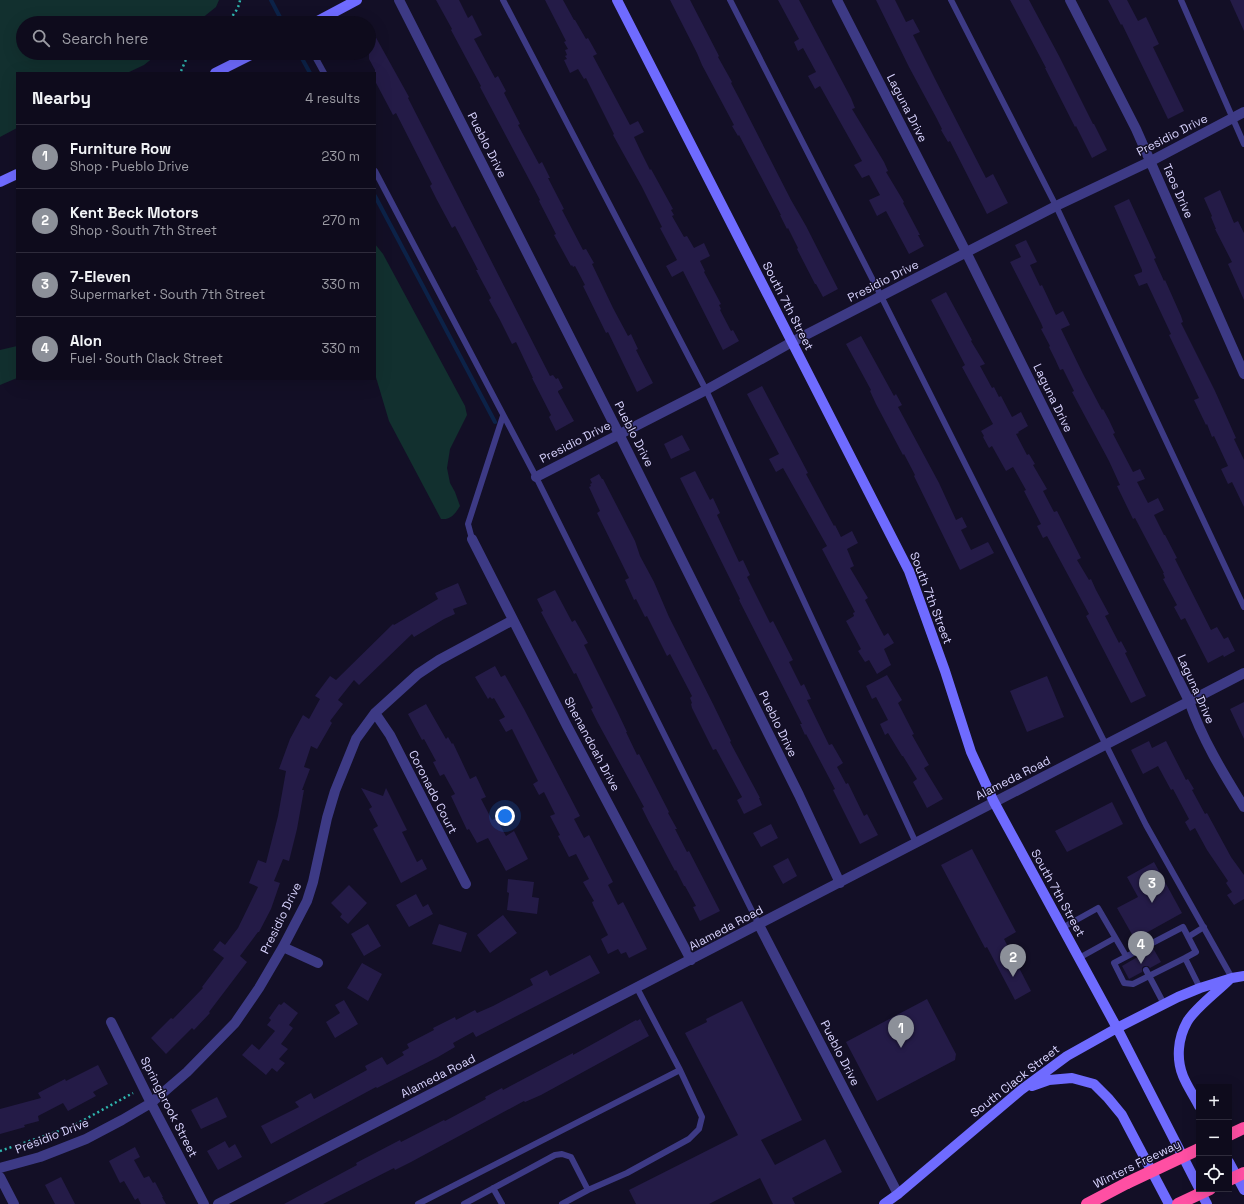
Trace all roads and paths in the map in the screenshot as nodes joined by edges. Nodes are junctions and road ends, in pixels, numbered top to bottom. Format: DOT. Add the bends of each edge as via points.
graph roads {
  1 [pos="240,0"];
  2 [pos="357,0"];
  3 [pos="399,0"];
  4 [pos="503,0"];
  5 [pos="617,0"];
  6 [pos="730,0"];
  7 [pos="837,0"];
  8 [pos="951,0"];
  9 [pos="1070,0"];
  10 [pos="1181,0"];
  11 [pos="232,16"];
  12 [pos="327,16"];
  13 [pos="186,60"];
  14 [pos="241,60"];
  15 [pos="317,60"];
  16 [pos="181,71"];
  17 [pos="218,72"];
  18 [pos="323,72"];
  19 [pos="1244,112"];
  20 [pos="1233,118"];
  21 [pos="1244,144"];
  22 [pos="1151,161"];
  23 [pos="376,173"];
  24 [pos="16,174"];
  25 [pos="0,182"];
  26 [pos="1056,206"];
  27 [pos="966,252"];
  28 [pos="881,296"];
  29 [pos="792,342"];
  30 [pos="1244,374"];
  31 [pos="706,390"];
  32 [pos="503,416"];
  33 [pos="620,434"];
  34 [pos="536,477"];
  35 [pos="472,539"];
  36 [pos="1244,607"];
  37 [pos="513,620"];
  38 [pos="1244,673"];
  39 [pos="1189,701"];
  40 [pos="375,713"];
  41 [pos="1106,744"];
  42 [pos="994,802"];
  43 [pos="1244,807"];
  44 [pos="916,843"];
  45 [pos="840,883"];
  46 [pos="466,884"];
  47 [pos="759,925"];
  48 [pos="1204,927"];
  49 [pos="1062,928"];
  50 [pos="1188,937"];
  51 [pos="1115,938"];
  52 [pos="283,947"];
  53 [pos="1126,956"];
  54 [pos="1079,958"];
  55 [pos="1185,958"];
  56 [pos="691,960"];
  57 [pos="318,963"];
  58 [pos="1146,970"];
  59 [pos="1150,976"];
  60 [pos="1244,976"];
  61 [pos="1232,978"];
  62 [pos="637,988"];
  63 [pos="1200,988"];
  64 [pos="1164,1004"];
  65 [pos="111,1022"];
  66 [pos="1117,1028"];
  67 [pos="680,1070"];
  68 [pos="1021,1090"];
  69 [pos="133,1093"];
  70 [pos="1196,1100"];
  71 [pos="151,1103"];
  72 [pos="1196,1150"];
  73 [pos="0,1151"];
  74 [pos="0,1168"];
  75 [pos="1232,1168"];
  76 [pos="1244,1173"];
  77 [pos="0,1177"];
  78 [pos="1232,1179"];
  79 [pos="1196,1183"];
  80 [pos="493,1188"];
  81 [pos="588,1190"];
  82 [pos="1244,1190"];
  83 [pos="1201,1192"];
  84 [pos="1204,1192"];
  85 [pos="898,1194"];
  86 [pos="14,1204"];
  87 [pos="204,1204"];
  88 [pos="218,1204"];
  89 [pos="418,1204"];
  90 [pos="464,1204"];
  91 [pos="502,1204"];
  92 [pos="562,1204"];
  93 [pos="884,1204"];
  94 [pos="1087,1204"];
  95 [pos="1169,1204"];
  96 [pos="1178,1204"];
  97 [pos="1207,1204"];
  1 -- 11 [label="path"];
  2 -- 12 [label="main road"];
  3 -- 33 [label="street, Pueblo Drive"];
  4 -- 31 [label="lane"];
  5 -- 29 [label="main road, South 7th Street"];
  6 -- 28 [label="lane"];
  7 -- 27 [label="street, Laguna Drive"];
  8 -- 26 [label="lane"];
  9 -- 22 [label="street, Taos Drive"];
  10 -- 20 [label="lane"];
  13 -- 16 [label="path"];
  14 -- 17 [label="main road"];
  15 -- 18 [label="lane"];
  19 -- 20 [label="street, Presidio Drive"];
  20 -- 21 [label="lane"];
  20 -- 22 [label="street, Presidio Drive"];
  22 -- 26 [label="street, Presidio Drive"];
  22 -- 30 [label="street, Taos Drive"];
  23 -- 32 [label="lane"];
  24 -- 25 [label="main road"];
  26 -- 27 [label="street, Presidio Drive"];
  26 -- 36 [label="lane"];
  27 -- 28 [label="street, Presidio Drive"];
  27 -- 39 [label="street, Laguna Drive"];
  28 -- 29 [label="street, Presidio Drive"];
  28 -- 41 [label="lane"];
  29 -- 31 [label="street, Presidio Drive"];
  29 -- 42 [label="main road, South 7th Street" via="909,571 971,752"];
  31 -- 33 [label="street, Presidio Drive"];
  31 -- 44 [label="lane"];
  32 -- 34 [label="lane"];
  32 -- 35 [label="lane" via="468,524"];
  33 -- 34 [label="street, Presidio Drive"];
  33 -- 45 [label="street, Pueblo Drive"];
  34 -- 47 [label="lane"];
  35 -- 37 [label="street, Shenandoah Drive"];
  37 -- 40 [label="street, Presidio Drive" via="438,660 418,674"];
  37 -- 56 [label="street, Shenandoah Drive"];
  38 -- 39 [label="street, Alameda Road"];
  39 -- 41 [label="street, Alameda Road"];
  39 -- 43 [label="street, Laguna Drive" via="1196,722"];
  40 -- 46 [label="street, Coronado Court" via="390,735"];
  40 -- 52 [label="street, Presidio Drive" via="356,739 347,760 329,811 307,901"];
  41 -- 42 [label="street, Alameda Road"];
  41 -- 48 [label="lane" via="1146,825"];
  42 -- 44 [label="street, Alameda Road"];
  42 -- 49 [label="main road, South 7th Street"];
  44 -- 45 [label="street, Alameda Road"];
  45 -- 47 [label="street, Alameda Road"];
  47 -- 56 [label="street, Alameda Road"];
  47 -- 85 [label="street, Pueblo Drive"];
  48 -- 50 [label="lane"];
  48 -- 61 [label="lane"];
  49 -- 51 [label="lane" via="1098,908"];
  49 -- 54 [label="main road, South 7th Street"];
  50 -- 53 [label="lane" via="1183,927 1138,954"];
  50 -- 55 [label="lane" via="1196,952"];
  51 -- 53 [label="lane"];
  51 -- 54 [label="lane"];
  52 -- 57 [label="street"];
  52 -- 71 [label="street, Presidio Drive" via="235,1023 187,1072"];
  53 -- 59 [label="lane" via="1114,963 1124,983 1133,984"];
  54 -- 66 [label="main road, South 7th Street"];
  55 -- 59 [label="lane"];
  55 -- 63 [label="lane"];
  56 -- 62 [label="street, Alameda Road"];
  58 -- 59 [label="lane"];
  59 -- 64 [label="lane"];
  60 -- 61 [label="main road, South Clack Street"];
  61 -- 63 [label="main road, South Clack Street"];
  61 -- 70 [label="main road" via="1187,1021 1180,1042 1179,1061 1183,1076"];
  62 -- 67 [label="lane"];
  62 -- 88 [label="street, Alameda Road"];
  63 -- 64 [label="main road, South Clack Street"];
  64 -- 66 [label="main road, South Clack Street"];
  65 -- 71 [label="street, Springbrook Street"];
  66 -- 68 [label="main road, South Clack Street" via="1067,1056"];
  66 -- 79 [label="main road, South 7th Street"];
  67 -- 81 [label="lane" via="702,1117 699,1129 689,1139 627,1173"];
  67 -- 89 [label="lane"];
  68 -- 85 [label="main road, South Clack Street"];
  68 -- 95 [label="main road" via="1049,1080 1072,1078 1094,1084 1122,1115"];
  69 -- 73 [label="path" via="71,1127"];
  71 -- 74 [label="street, Presidio Drive" via="86,1139 40,1157"];
  71 -- 87 [label="street, Springbrook Street"];
  72 -- 94 [label="highway, Winters Freeway, bridge"];
  75 -- 82 [label="main road"];
  76 -- 78 [label="highway, bridge"];
  77 -- 86 [label="street"];
  80 -- 81 [label="lane" via="555,1155 562,1154 570,1157"];
  80 -- 90 [label="lane"];
  80 -- 91 [label="lane"];
  81 -- 92 [label="lane"];
  83 -- 97 [label="main road, South 7th Street"];
  84 -- 96 [label="highway, bridge"];
  85 -- 93 [label="main road, South Clack Street"];
}
